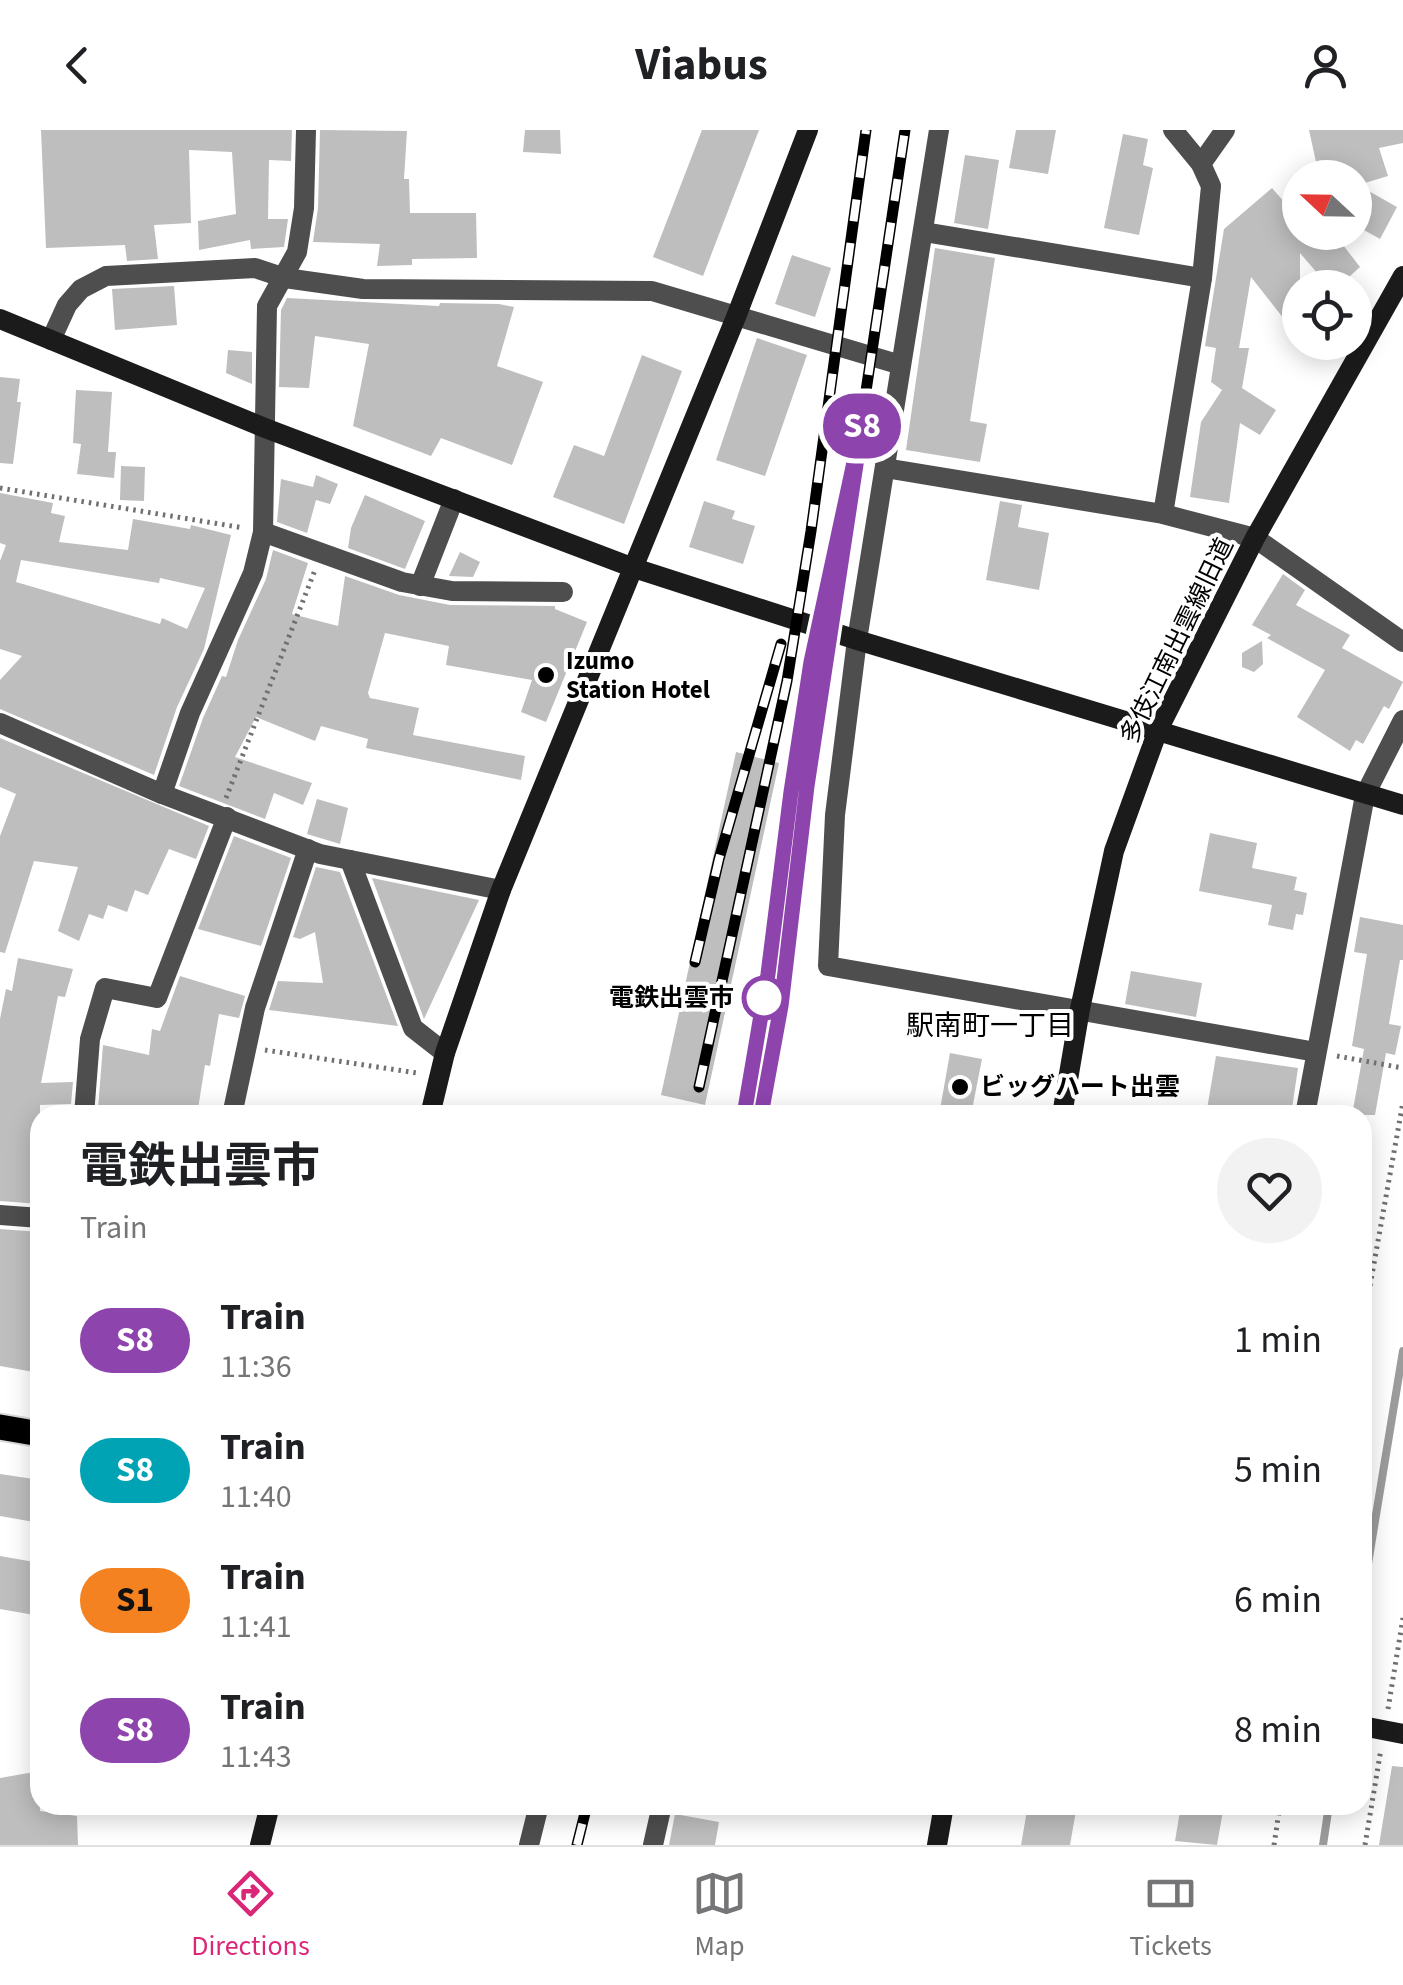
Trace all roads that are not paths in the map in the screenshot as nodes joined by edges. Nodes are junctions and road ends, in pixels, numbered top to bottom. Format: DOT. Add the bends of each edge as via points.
graph roads {
  1 [pos="306,130"];
  2 [pos="808,130"];
  3 [pos="939,130"];
  4 [pos="1173,130"];
  5 [pos="1226,130"];
  6 [pos="1201,164"];
  7 [pos="924,232"];
  8 [pos="1403,276"];
  9 [pos="285,278"];
  10 [pos="1202,278"];
  11 [pos="0,318"];
  12 [pos="736,318"];
  13 [pos="51,340"];
  14 [pos="901,365"];
  15 [pos="265,428"];
  16 [pos="884,468"];
  17 [pos="454,499"];
  18 [pos="1163,514"];
  19 [pos="263,532"];
  20 [pos="1255,538"];
  21 [pos="634,568"];
  22 [pos="420,586"];
  23 [pos="563,592"];
  24 [pos="857,640"];
  25 [pos="1403,642"];
  26 [pos="1403,720"];
  27 [pos="0,724"];
  28 [pos="1158,730"];
  29 [pos="162,794"];
  30 [pos="1366,795"];
  31 [pos="1403,806"];
  32 [pos="223,816"];
  33 [pos="308,849"];
  34 [pos="350,860"];
  35 [pos="500,890"];
  36 [pos="1080,1010"];
  37 [pos="1316,1052"];
  38 [pos="444,1053"];
  39 [pos="85,1105"];
  40 [pos="234,1105"];
  41 [pos="432,1105"];
  42 [pos="1064,1105"];
  43 [pos="1307,1105"];
  44 [pos="0,1215"];
  45 [pos="30,1217"];
  46 [pos="0,1427"];
  47 [pos="30,1432"];
  48 [pos="268,1815"];
  49 [pos="536,1815"];
  50 [pos="660,1815"];
  51 [pos="942,1815"];
  52 [pos="260,1845"];
  53 [pos="529,1845"];
  54 [pos="653,1845"];
  55 [pos="937,1845"];
  1 -- 9 [label="street" via="304,208"];
  2 -- 12 [label="street"];
  3 -- 7 [label="street"];
  4 -- 6 [label="street"];
  5 -- 6 [label="street"];
  6 -- 10 [label="street" via="1212,186"];
  7 -- 10 [label="street"];
  7 -- 14 [label="street"];
  8 -- 20 [label="street, 多伎江南出雲線旧道"];
  9 -- 12 [label="street" via="362,289 652,291"];
  9 -- 13 [label="street" via="254,268 106,276 80,289"];
  9 -- 15 [label="street" via="267,306"];
  10 -- 18 [label="street"];
  11 -- 13 [label="street"];
  12 -- 14 [label="street"];
  12 -- 21 [label="street"];
  13 -- 15 [label="street"];
  14 -- 16 [label="street"];
  15 -- 17 [label="street"];
  15 -- 19 [label="street"];
  16 -- 18 [label="street"];
  16 -- 24 [label="street"];
  17 -- 21 [label="street"];
  17 -- 22 [label="street"];
  18 -- 20 [label="street"];
  19 -- 22 [label="street"];
  19 -- 29 [label="street" via="253,572"];
  20 -- 25 [label="street"];
  20 -- 28 [label="street, 多伎江南出雲線旧道"];
  21 -- 24 [label="street"];
  21 -- 35 [label="street"];
  22 -- 23 [label="street"];
  24 -- 28 [label="street"];
  24 -- 36 [label="street" via="836,816 828,966"];
  26 -- 30 [label="street"];
  27 -- 29 [label="street"];
  28 -- 30 [label="street"];
  28 -- 36 [label="street, 多伎江南出雲線旧道" via="1114,850"];
  29 -- 32 [label="street"];
  30 -- 31 [label="street"];
  30 -- 37 [label="street"];
  32 -- 33 [label="street"];
  32 -- 39 [label="street" via="157,998 104,988 90,1038"];
  33 -- 34 [label="street"];
  33 -- 40 [label="street" via="255,1008"];
  34 -- 35 [label="street"];
  34 -- 38 [label="street" via="413,1028"];
  35 -- 38 [label="street"];
  36 -- 37 [label="street"];
  36 -- 42 [label="street, 多伎江南出雲線旧道"];
  37 -- 43 [label="street"];
  38 -- 41 [label="street"];
  44 -- 45 [label="street"];
  46 -- 47 [label="main road"];
  48 -- 52 [label="street"];
  49 -- 53 [label="street"];
  50 -- 54 [label="street"];
  51 -- 55 [label="street"];
}
